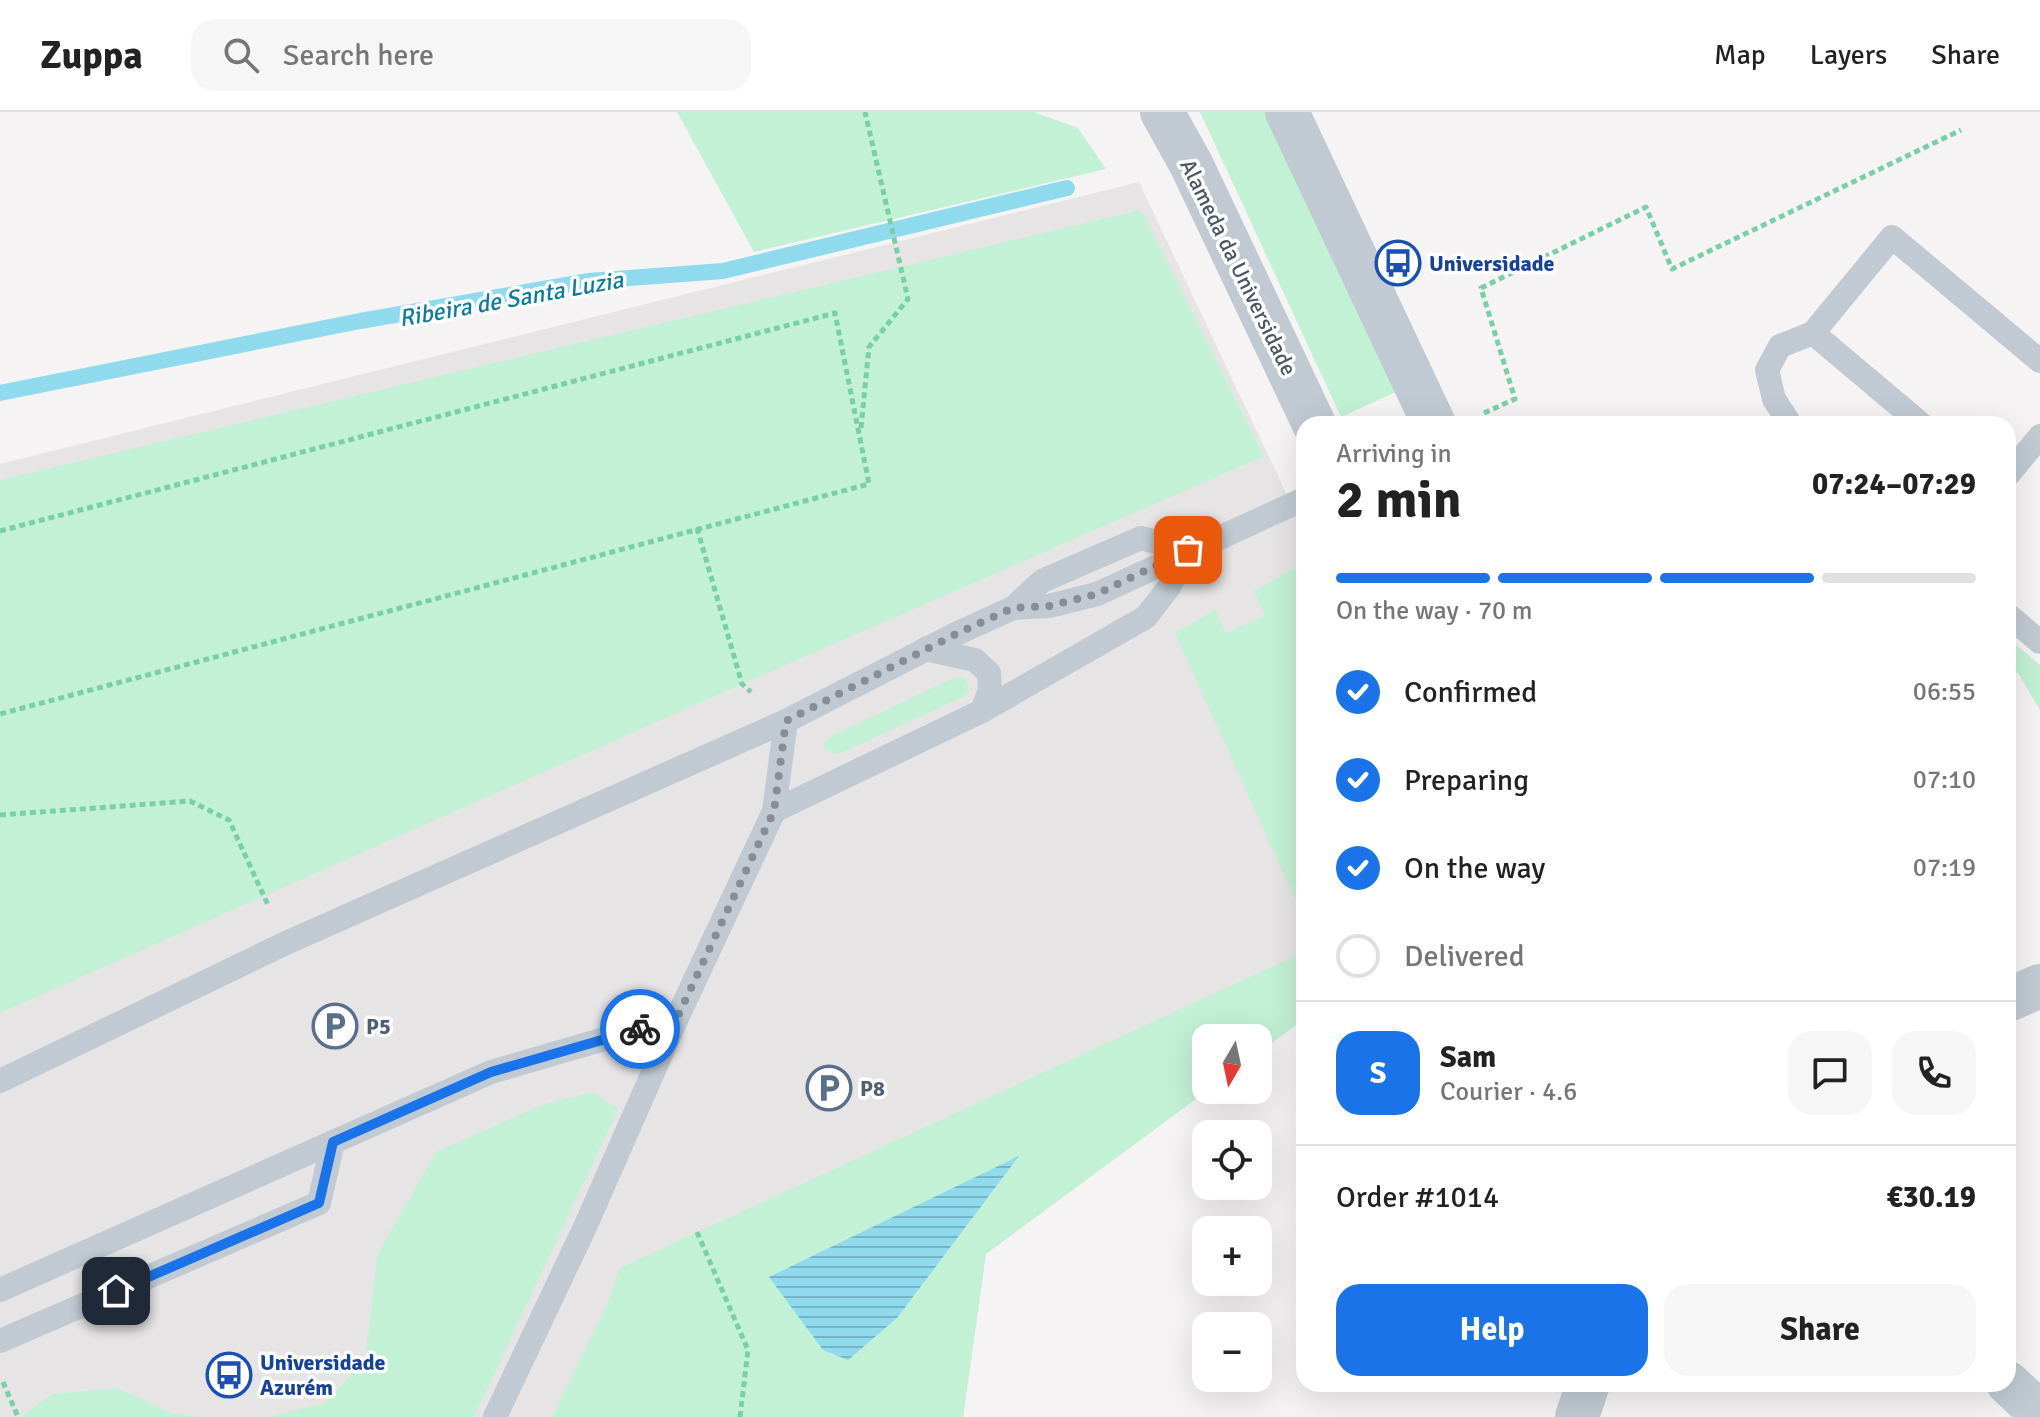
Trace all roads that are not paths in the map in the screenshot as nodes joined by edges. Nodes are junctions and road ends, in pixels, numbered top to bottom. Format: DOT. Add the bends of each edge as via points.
graph roads {
  1 [pos="1162,112"];
  2 [pos="1287,112"];
  3 [pos="1813,333"];
  4 [pos="2040,361"];
  5 [pos="1310,416"];
  6 [pos="1451,416"];
  7 [pos="1785,416"];
  8 [pos="1912,416"];
  9 [pos="2040,436"];
  10 [pos="2016,465"];
  11 [pos="1296,503"];
  12 [pos="1188,550"];
  13 [pos="1013,608"];
  14 [pos="2016,622"];
  15 [pos="2040,642"];
  16 [pos="925,649"];
  17 [pos="982,711"];
  18 [pos="786,721"];
  19 [pos="774,811"];
  20 [pos="2040,986"];
  21 [pos="2016,996"];
  22 [pos="677,1018"];
  23 [pos="0,1081"];
  24 [pos="333,1142"];
  25 [pos="0,1290"];
  26 [pos="0,1341"];
  27 [pos="2016,1390"];
  28 [pos="1585,1392"];
  29 [pos="2040,1413"];
  30 [pos="495,1417"];
  31 [pos="1577,1417"];
  1 -- 5 [label="street, Alameda da Universidade"];
  2 -- 6 [label="street"];
  3 -- 4 [label="lane" via="1892,237"];
  3 -- 7 [label="lane" via="1780,346 1767,370"];
  3 -- 8 [label="lane"];
  9 -- 10 [label="lane"];
  11 -- 12 [label="lane"];
  12 -- 13 [label="lane" via="1097,594"];
  12 -- 13 [label="lane" via="1141,538 1042,581"];
  12 -- 17 [label="lane" via="1146,617"];
  13 -- 16 [label="lane"];
  14 -- 15 [label="lane"];
  16 -- 17 [label="lane" via="975,660 989,673 990,690"];
  16 -- 18 [label="lane"];
  17 -- 19 [label="lane"];
  18 -- 19 [label="lane"];
  18 -- 23 [label="lane" via="286,943"];
  19 -- 22 [label="lane"];
  20 -- 21 [label="street"];
  22 -- 24 [label="lane" via="491,1072"];
  22 -- 30 [label="lane"];
  24 -- 25 [label="lane"];
  24 -- 26 [label="lane" via="319,1203"];
  27 -- 29 [label="street"];
  28 -- 31 [label="street"];
}
